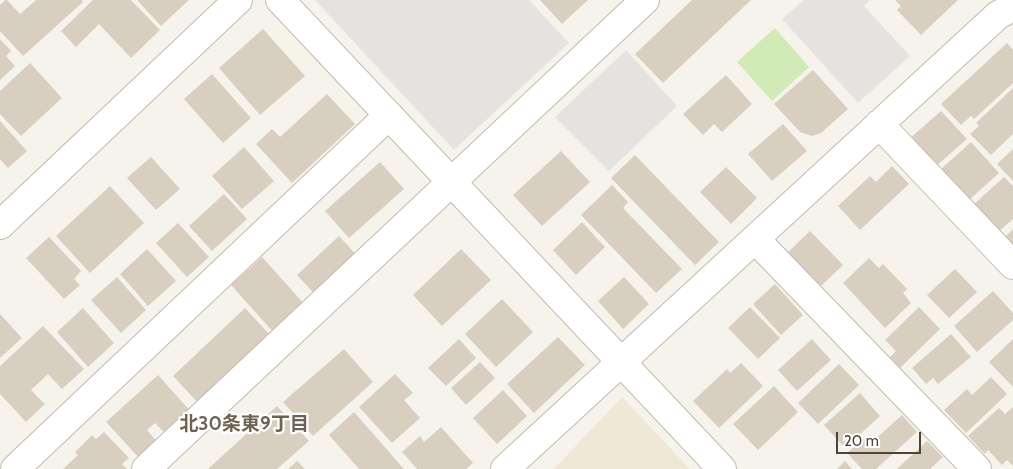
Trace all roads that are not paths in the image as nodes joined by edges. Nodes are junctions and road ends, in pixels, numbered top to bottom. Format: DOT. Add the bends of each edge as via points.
graph roads {
  1 [pos="238,0"];
  2 [pos="280,0"];
  3 [pos="645,0"];
  4 [pos="1013,7"];
  5 [pos="389,116"];
  6 [pos="879,124"];
  7 [pos="452,182"];
  8 [pos="0,225"];
  9 [pos="755,238"];
  10 [pos="1013,265"];
  11 [pos="621,361"];
  12 [pos="15,469"];
  13 [pos="146,469"];
  14 [pos="504,469"];
  15 [pos="722,469"];
  16 [pos="977,469"];
  1 -- 8 [label="street"];
  2 -- 5 [label="street"];
  3 -- 7 [label="street"];
  4 -- 6 [label="street" via="998,15"];
  5 -- 7 [label="street"];
  5 -- 12 [label="street"];
  6 -- 9 [label="street"];
  6 -- 10 [label="street"];
  7 -- 11 [label="street"];
  7 -- 13 [label="street"];
  9 -- 11 [label="street"];
  9 -- 16 [label="street"];
  11 -- 14 [label="street"];
  11 -- 15 [label="street"];
}
